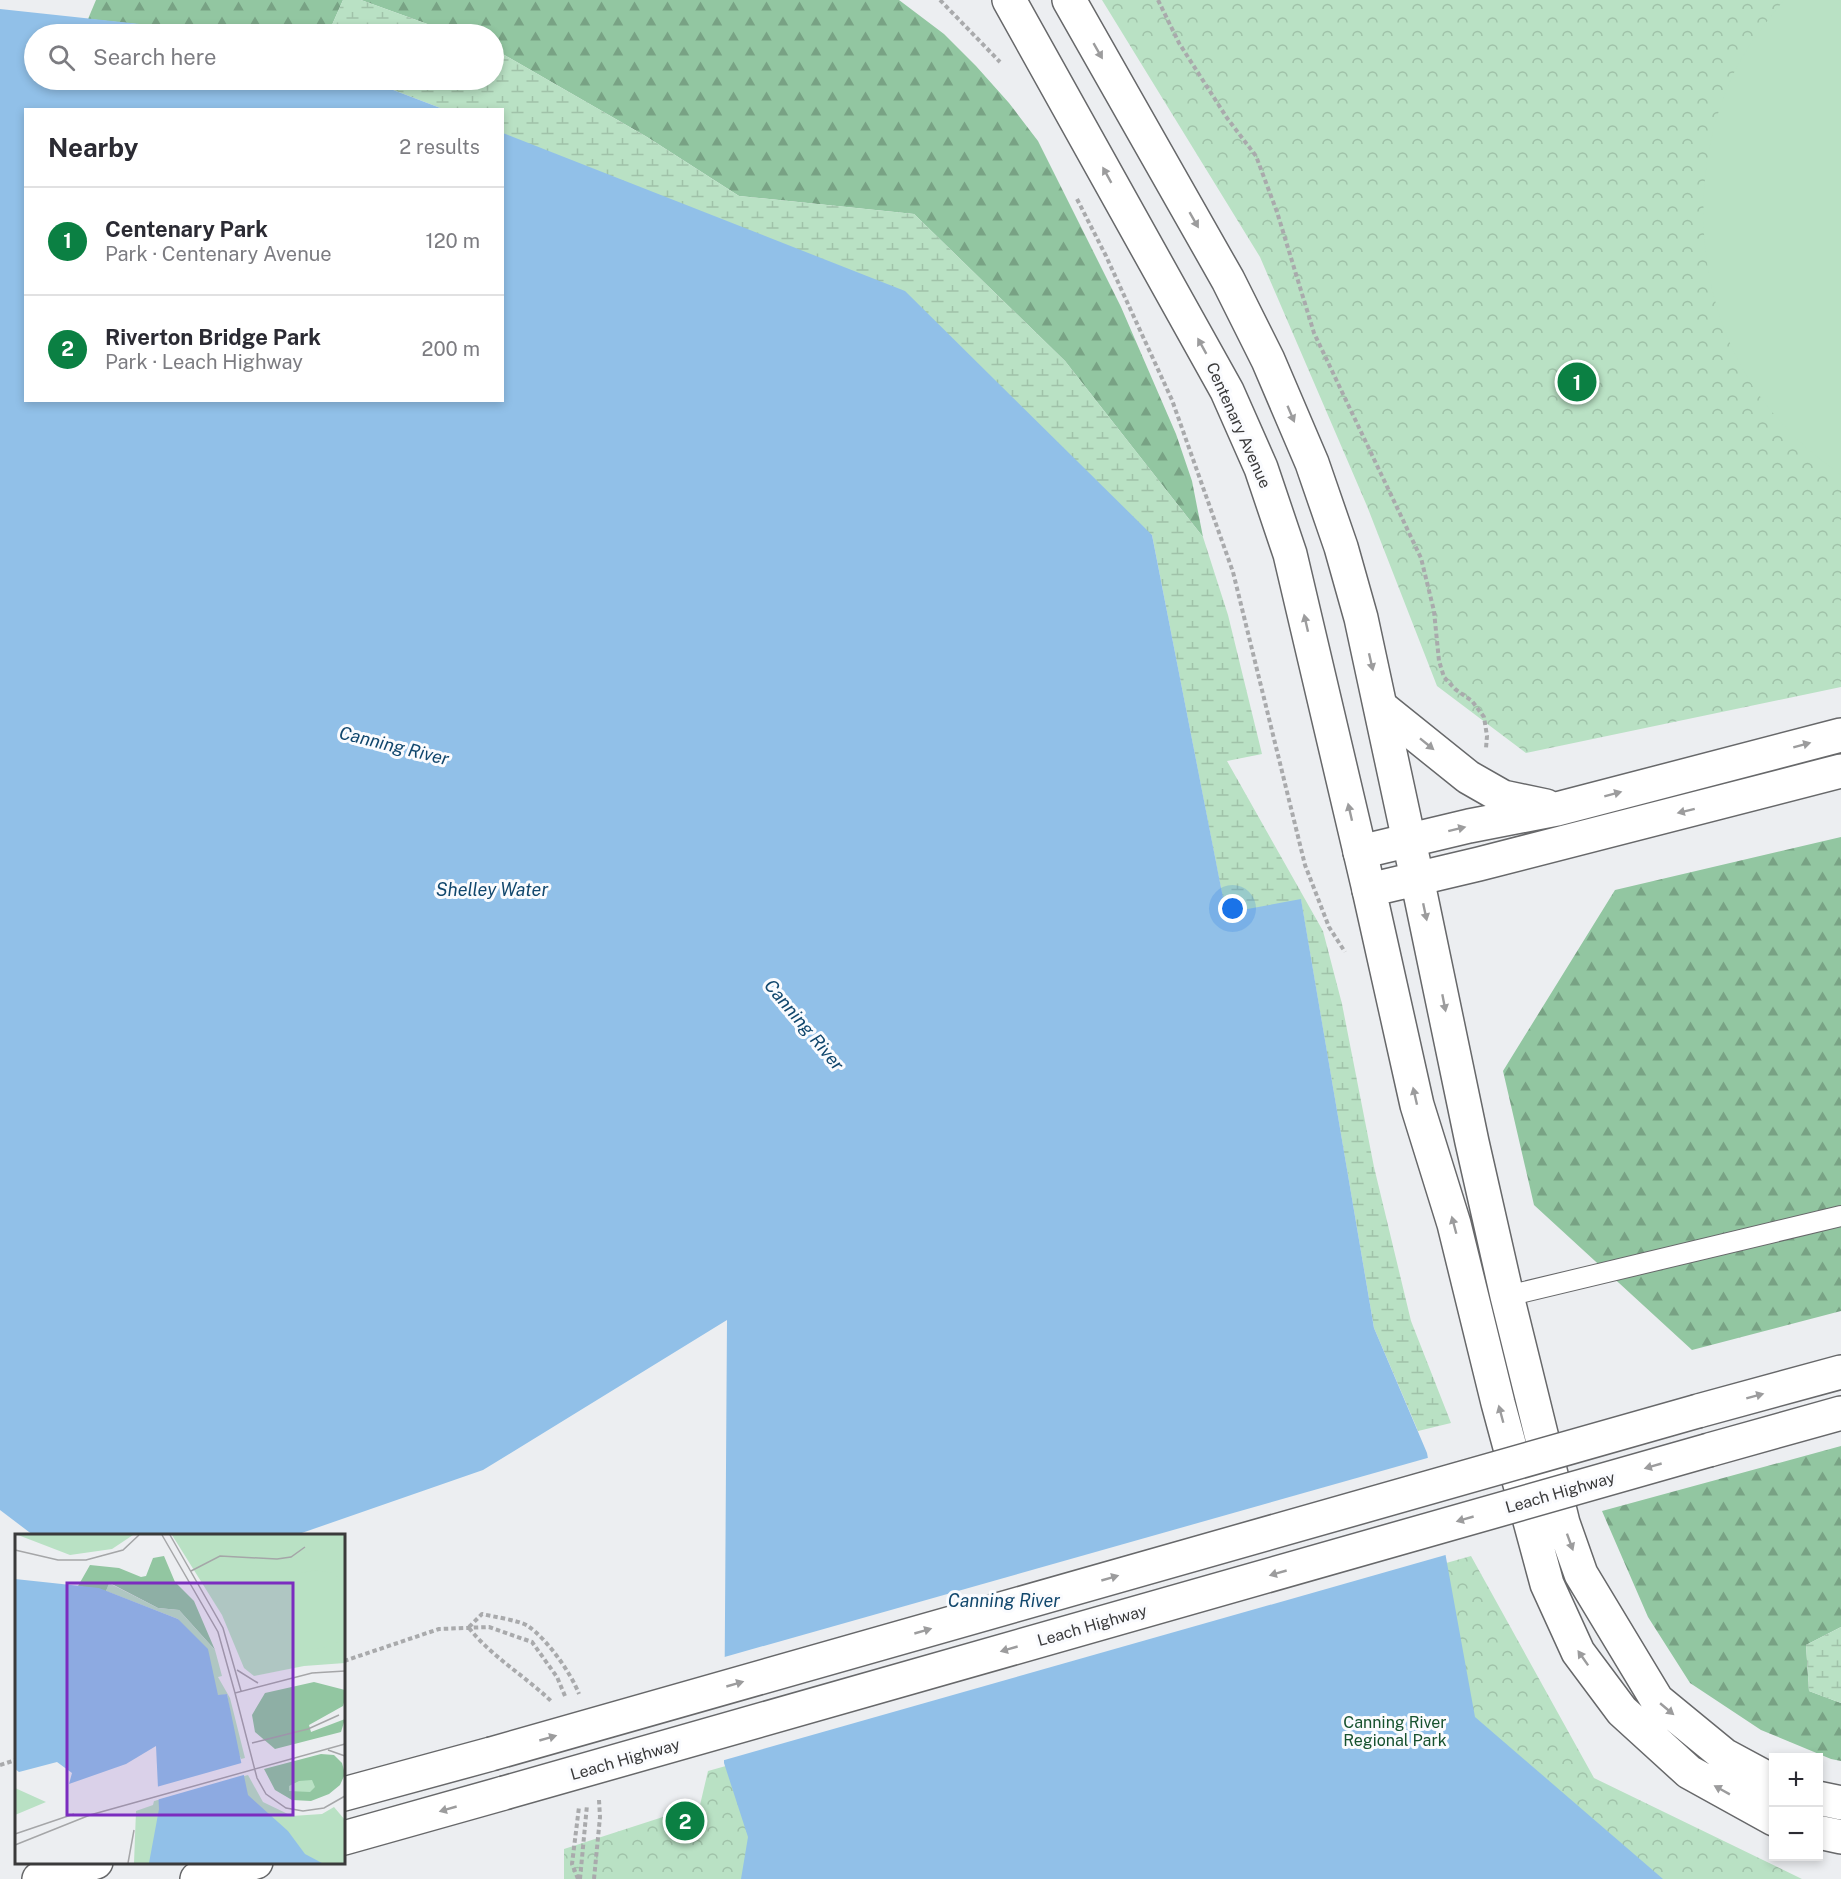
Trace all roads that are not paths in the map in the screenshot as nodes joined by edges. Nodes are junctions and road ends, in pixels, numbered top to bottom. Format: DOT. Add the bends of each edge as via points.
graph roads {
  1 [pos="1009,0"];
  2 [pos="1069,0"];
  3 [pos="1381,707"];
  4 [pos="1841,735"];
  5 [pos="1841,771"];
  6 [pos="1557,809"];
  7 [pos="1409,840"];
  8 [pos="1359,852"];
  9 [pos="1417,878"];
  10 [pos="1369,890"];
  11 [pos="1841,1216"];
  12 [pos="1507,1296"];
  13 [pos="1841,1372"];
  14 [pos="1841,1413"];
  15 [pos="1769,1780"];
  16 [pos="345,1794"];
  17 [pos="1823,1799"];
  18 [pos="1841,1803"];
  19 [pos="1769,1817"];
  20 [pos="1823,1833"];
  21 [pos="1841,1837"];
  22 [pos="345,1838"];
  23 [pos="92,1864"];
  24 [pos="252,1864"];
  25 [pos="39,1879"];
  26 [pos="197,1879"];
  8 -- 1 [label="main road, Centenary Avenue, one-way" via="1290,554 1261,468 1227,392"];
  2 -- 3 [label="main road, one-way" via="1228,280 1268,360 1312,464 1341,547"];
  3 -- 6 [label="main road, one-way" via="1460,771 1494,792"];
  3 -- 7 [label="main road"];
  6 -- 4 [label="main road, one-way"];
  5 -- 9 [label="main road, one-way"];
  7 -- 6 [label="main road, one-way"];
  7 -- 8 [label="main road"];
  7 -- 9 [label="main road"];
  8 -- 10 [label="main road, Centenary Avenue"];
  9 -- 10 [label="main road"];
  9 -- 12 [label="main road, one-way"];
  19 -- 10 [label="main road, Centenary Avenue, one-way" via="1689,1772 1622,1711 1578,1652 1547,1584 1454,1224 1417,1105"];
  11 -- 12 [label="lane"];
  12 -- 15 [label="main road, one-way" via="1563,1523 1581,1574 1657,1700 1724,1755"];
  16 -- 13 [label="main road, one-way, bridge"];
  14 -- 22 [label="main road, Leach Highway, one-way, bridge"];
  17 -- 18 [label="main road"];
  20 -- 21 [label="main road"];
  23 -- 25 [label="main road"];
  24 -- 26 [label="main road"];
}
